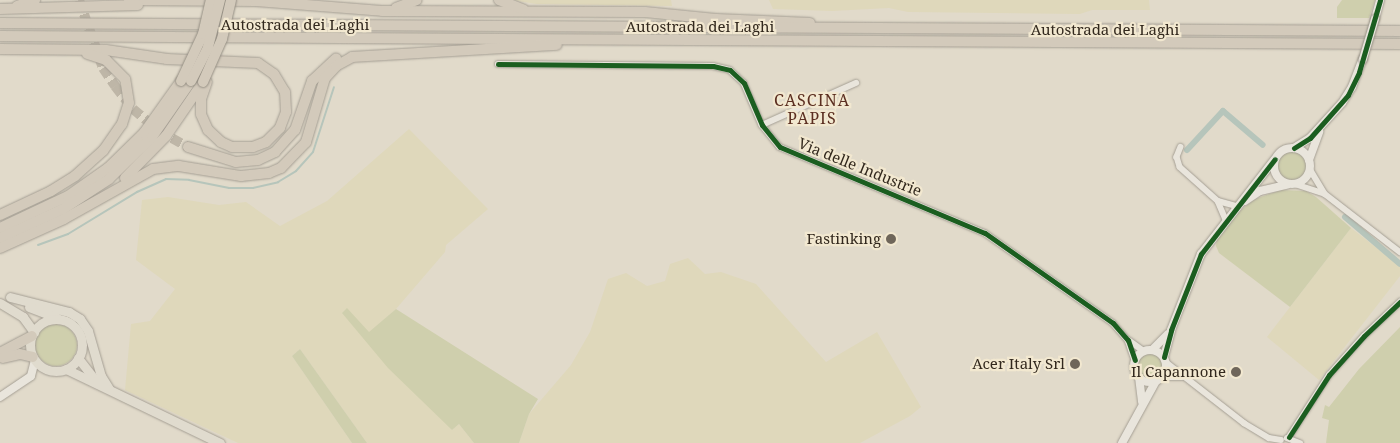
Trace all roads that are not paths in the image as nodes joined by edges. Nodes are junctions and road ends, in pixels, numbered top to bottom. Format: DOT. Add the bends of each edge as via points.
graph roads {
  1 [pos="35,0"];
  2 [pos="129,0"];
  3 [pos="417,0"];
  4 [pos="498,0"];
  5 [pos="1380,0"];
  6 [pos="171,1"];
  7 [pos="229,1"];
  8 [pos="210,2"];
  9 [pos="0,8"];
  10 [pos="355,9"];
  11 [pos="582,11"];
  12 [pos="0,23"];
  13 [pos="858,28"];
  14 [pos="1400,32"];
  15 [pos="0,36"];
  16 [pos="605,40"];
  17 [pos="1400,44"];
  18 [pos="0,49"];
  19 [pos="34,49"];
  20 [pos="420,52"];
  21 [pos="498,64"];
  22 [pos="186,81"];
  23 [pos="205,82"];
  24 [pos="856,83"];
  25 [pos="762,125"];
  26 [pos="1322,126"];
  27 [pos="188,147"];
  28 [pos="1181,147"];
  29 [pos="1294,148"];
  30 [pos="1274,159"];
  31 [pos="1309,160"];
  32 [pos="1310,169"];
  33 [pos="1292,184"];
  34 [pos="1325,194"];
  35 [pos="1218,201"];
  36 [pos="90,204"];
  37 [pos="1237,206"];
  38 [pos="0,215"];
  39 [pos="1226,220"];
  40 [pos="0,228"];
  41 [pos="0,238"];
  42 [pos="0,248"];
  43 [pos="1400,252"];
  44 [pos="0,292"];
  45 [pos="10,297"];
  46 [pos="1400,302"];
  47 [pos="0,303"];
  48 [pos="62,320"];
  49 [pos="1171,330"];
  50 [pos="33,334"];
  51 [pos="1128,340"];
  52 [pos="1153,350"];
  53 [pos="1144,351"];
  54 [pos="0,354"];
  55 [pos="34,358"];
  56 [pos="78,358"];
  57 [pos="0,359"];
  58 [pos="1135,360"];
  59 [pos="1165,360"];
  60 [pos="66,369"];
  61 [pos="1139,377"];
  62 [pos="1184,377"];
  63 [pos="1159,379"];
  64 [pos="101,385"];
  65 [pos="110,391"];
  66 [pos="0,397"];
  67 [pos="1141,409"];
  68 [pos="1299,425"];
  69 [pos="1289,437"];
  70 [pos="1271,440"];
  71 [pos="1280,441"];
  72 [pos="1299,441"];
  73 [pos="220,443"];
  74 [pos="1122,443"];
  1 -- 9 [label="highway"];
  2 -- 6 [label="highway"];
  3 -- 10 [label="highway" via="396,8"];
  4 -- 11 [label="highway" via="524,9"];
  5 -- 26 [label="street, bridge" via="1348,95"];
  6 -- 9 [label="highway" via="100,8"];
  6 -- 10 [label="highway" via="256,1"];
  7 -- 22 [label="highway, bridge" via="208,47"];
  7 -- 23 [label="highway, bridge" via="220,46"];
  8 -- 22 [label="highway, bridge"];
  10 -- 11 [label="highway"];
  11 -- 13 [label="highway" via="645,12 731,20 781,19"];
  12 -- 13 [label="highway, Autostrada dei Laghi"];
  13 -- 14 [label="highway, Autostrada dei Laghi"];
  15 -- 16 [label="highway, Autostrada dei Laghi"];
  16 -- 17 [label="highway, Autostrada dei Laghi"];
  16 -- 20 [label="highway" via="534,48"];
  18 -- 19 [label="highway"];
  19 -- 23 [label="highway" via="106,50 167,59 258,63 274,74 285,92 286,112 277,133 253,147 232,147 221,142 205,125 200,110"];
  19 -- 38 [label="highway" via="89,54 106,60 125,79 128,108 115,137 89,164 51,191"];
  20 -- 27 [label="highway" via="358,52 331,61 309,87 292,135 264,158 232,162"];
  20 -- 36 [label="highway" via="358,56 336,66 320,88 306,142 292,159 274,171 234,176 187,166 166,166 142,173"];
  21 -- 25 [label="street, Via delle Industrie" via="723,68 736,74 744,83"];
  22 -- 40 [label="highway" via="144,133 108,168 68,196"];
  22 -- 41 [label="highway" via="152,137 114,175 63,209"];
  23 -- 36 [label="highway" via="144,161"];
  24 -- 25 [label="street"];
  25 -- 51 [label="street, Via delle Industrie" via="772,141 788,152 980,229 1108,318"];
  26 -- 29 [label="street"];
  26 -- 31 [label="street"];
  28 -- 35 [label="street" via="1177,156 1180,167"];
  29 -- 30 [label="street" via="1283,150"];
  29 -- 31 [label="street"];
  30 -- 33 [label="street" via="1277,177"];
  30 -- 37 [label="street"];
  31 -- 32 [label="street"];
  32 -- 33 [label="street" via="1305,179"];
  32 -- 34 [label="street"];
  33 -- 34 [label="street"];
  33 -- 37 [label="street" via="1260,191"];
  34 -- 43 [label="street"];
  35 -- 37 [label="street"];
  35 -- 39 [label="street"];
  36 -- 42 [label="highway"];
  37 -- 39 [label="street"];
  39 -- 49 [label="street" via="1196,264"];
  44 -- 45 [label="main road"];
  45 -- 48 [label="main road"];
  45 -- 65 [label="main road" via="69,312 80,319 88,331 101,376"];
  46 -- 68 [label="street" via="1330,375"];
  47 -- 50 [label="main road" via="23,317"];
  48 -- 50 [label="main road" via="48,320"];
  48 -- 56 [label="main road" via="79,333 82,346"];
  49 -- 52 [label="street"];
  49 -- 59 [label="street"];
  50 -- 54 [label="highway"];
  50 -- 55 [label="main road"];
  51 -- 53 [label="street, Via delle Industrie"];
  51 -- 58 [label="street, Via delle Industrie"];
  52 -- 53 [label="street"];
  52 -- 59 [label="street"];
  53 -- 58 [label="street"];
  55 -- 57 [label="highway" via="20,354"];
  55 -- 60 [label="main road" via="49,370"];
  55 -- 66 [label="street" via="31,376"];
  56 -- 60 [label="main road"];
  56 -- 64 [label="main road"];
  58 -- 61 [label="street"];
  59 -- 62 [label="street"];
  59 -- 63 [label="street"];
  60 -- 64 [label="main road"];
  61 -- 63 [label="street" via="1147,381"];
  61 -- 67 [label="street"];
  62 -- 63 [label="street"];
  62 -- 70 [label="street"];
  63 -- 67 [label="street"];
  64 -- 65 [label="main road"];
  65 -- 73 [label="main road"];
  67 -- 74 [label="street"];
  68 -- 69 [label="street"];
  68 -- 72 [label="street"];
  69 -- 71 [label="street"];
  69 -- 72 [label="street"];
  70 -- 71 [label="street"];
}
